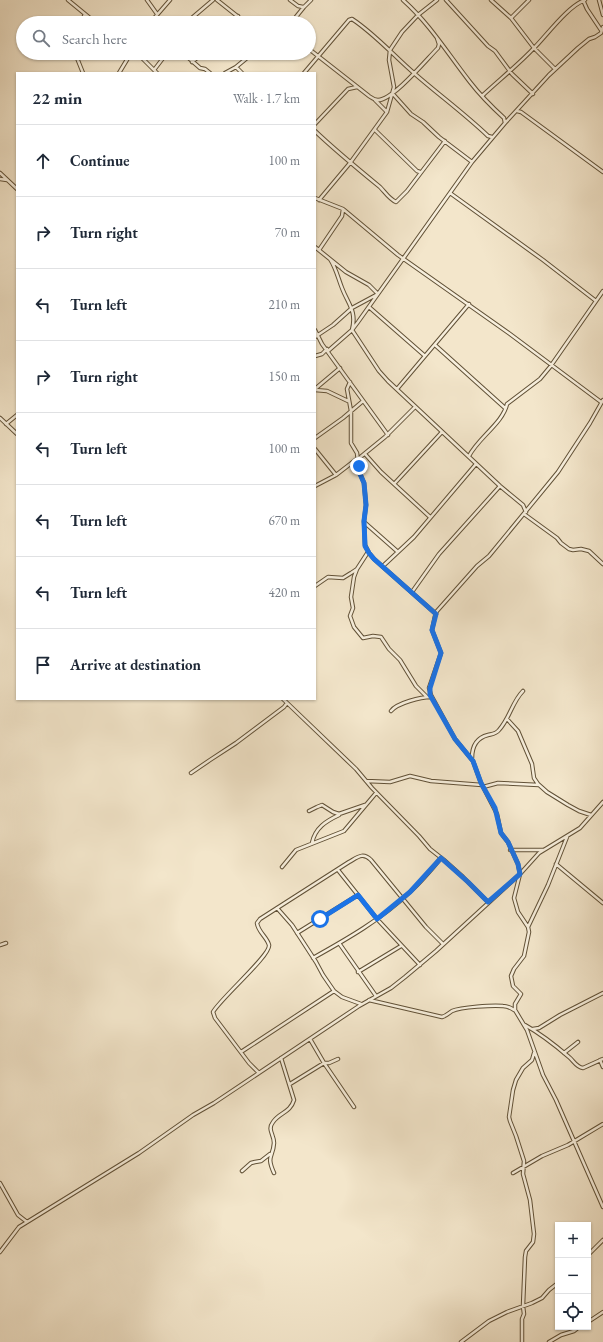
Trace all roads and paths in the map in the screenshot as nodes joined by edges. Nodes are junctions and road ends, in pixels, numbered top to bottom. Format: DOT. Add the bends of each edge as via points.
graph roads {
  1 [pos="68,0"];
  2 [pos="147,0"];
  3 [pos="170,0"];
  4 [pos="213,0"];
  5 [pos="218,0"];
  6 [pos="290,0"];
  7 [pos="311,0"];
  8 [pos="403,0"];
  9 [pos="407,0"];
  10 [pos="437,0"];
  11 [pos="446,0"];
  12 [pos="491,0"];
  13 [pos="529,0"];
  14 [pos="584,0"];
  15 [pos="599,0"];
  16 [pos="407,4"];
  17 [pos="304,7"];
  18 [pos="85,14"];
  19 [pos="157,14"];
  20 [pos="418,15"];
  21 [pos="603,15"];
  22 [pos="87,16"];
  23 [pos="194,16"];
  24 [pos="238,16"];
  25 [pos="297,16"];
  26 [pos="511,18"];
  27 [pos="603,27"];
  28 [pos="602,31"];
  29 [pos="437,38"];
  30 [pos="534,48"];
  31 [pos="390,50"];
  32 [pos="318,56"];
  33 [pos="316,58"];
  34 [pos="78,60"];
  35 [pos="127,60"];
  36 [pos="145,60"];
  37 [pos="162,60"];
  38 [pos="194,60"];
  39 [pos="244,60"];
  40 [pos="315,60"];
  41 [pos="192,62"];
  42 [pos="236,67"];
  43 [pos="555,69"];
  44 [pos="154,70"];
  45 [pos="509,71"];
  46 [pos="83,72"];
  47 [pos="120,72"];
  48 [pos="157,72"];
  49 [pos="209,72"];
  50 [pos="227,72"];
  51 [pos="241,72"];
  52 [pos="305,72"];
  53 [pos="414,73"];
  54 [pos="348,79"];
  55 [pos="358,87"];
  56 [pos="348,89"];
  57 [pos="393,94"];
  58 [pos="533,94"];
  59 [pos="482,96"];
  60 [pos="373,99"];
  61 [pos="517,111"];
  62 [pos="388,112"];
  63 [pos="316,123"];
  64 [pos="505,123"];
  65 [pos="374,130"];
  66 [pos="316,132"];
  67 [pos="493,137"];
  68 [pos="445,141"];
  69 [pos="472,162"];
  70 [pos="350,163"];
  71 [pos="420,172"];
  72 [pos="603,172"];
  73 [pos="0,173"];
  74 [pos="0,179"];
  75 [pos="7,180"];
  76 [pos="16,188"];
  77 [pos="450,193"];
  78 [pos="316,198"];
  79 [pos="319,200"];
  80 [pos="343,209"];
  81 [pos="316,248"];
  82 [pos="319,250"];
  83 [pos="404,258"];
  84 [pos="330,259"];
  85 [pos="603,291"];
  86 [pos="378,294"];
  87 [pos="596,301"];
  88 [pos="469,304"];
  89 [pos="369,307"];
  90 [pos="352,308"];
  91 [pos="352,330"];
  92 [pos="316,332"];
  93 [pos="318,335"];
  94 [pos="435,344"];
  95 [pos="327,350"];
  96 [pos="316,356"];
  97 [pos="425,356"];
  98 [pos="552,364"];
  99 [pos="340,368"];
  100 [pos="350,382"];
  101 [pos="316,388"];
  102 [pos="316,389"];
  103 [pos="397,389"];
  104 [pos="349,401"];
  105 [pos="364,401"];
  106 [pos="602,401"];
  107 [pos="415,407"];
  108 [pos="506,409"];
  109 [pos="351,411"];
  110 [pos="16,416"];
  111 [pos="0,418"];
  112 [pos="6,424"];
  113 [pos="442,432"];
  114 [pos="16,433"];
  115 [pos="388,435"];
  116 [pos="316,437"];
  117 [pos="316,450"];
  118 [pos="365,454"];
  119 [pos="469,456"];
  120 [pos="358,458"];
  121 [pos="476,464"];
  122 [pos="336,475"];
  123 [pos="394,484"];
  124 [pos="316,485"];
  125 [pos="500,486"];
  126 [pos="525,513"];
  127 [pos="430,518"];
  128 [pos="364,522"];
  129 [pos="368,552"];
  130 [pos="398,552"];
  131 [pos="603,564"];
  132 [pos="382,566"];
  133 [pos="357,569"];
  134 [pos="316,585"];
  135 [pos="412,592"];
  136 [pos="436,614"];
  137 [pos="523,691"];
  138 [pos="431,696"];
  139 [pos="427,697"];
  140 [pos="284,700"];
  141 [pos="287,703"];
  142 [pos="391,711"];
  143 [pos="507,719"];
  144 [pos="472,759"];
  145 [pos="191,774"];
  146 [pos="366,782"];
  147 [pos="539,785"];
  148 [pos="483,786"];
  149 [pos="376,793"];
  150 [pos="603,802"];
  151 [pos="365,805"];
  152 [pos="309,811"];
  153 [pos="339,814"];
  154 [pos="592,815"];
  155 [pos="567,836"];
  156 [pos="312,844"];
  157 [pos="510,850"];
  158 [pos="544,850"];
  159 [pos="441,858"];
  160 [pos="556,864"];
  161 [pos="282,867"];
  162 [pos="338,870"];
  163 [pos="520,874"];
  164 [pos="358,895"];
  165 [pos="402,899"];
  166 [pos="488,902"];
  167 [pos="603,903"];
  168 [pos="278,908"];
  169 [pos="377,919"];
  170 [pos="528,928"];
  171 [pos="297,933"];
  172 [pos="6,942"];
  173 [pos="339,943"];
  174 [pos="443,944"];
  175 [pos="0,945"];
  176 [pos="401,946"];
  177 [pos="313,958"];
  178 [pos="420,965"];
  179 [pos="358,972"];
  180 [pos="334,991"];
  181 [pos="603,993"];
  182 [pos="376,996"];
  183 [pos="368,1000"];
  184 [pos="362,1004"];
  185 [pos="515,1010"];
  186 [pos="524,1025"];
  187 [pos="532,1029"];
  188 [pos="310,1039"];
  189 [pos="578,1042"];
  190 [pos="534,1048"];
  191 [pos="241,1052"];
  192 [pos="564,1053"];
  193 [pos="281,1058"];
  194 [pos="338,1059"];
  195 [pos="602,1059"];
  196 [pos="324,1063"];
  197 [pos="603,1067"];
  198 [pos="259,1073"];
  199 [pos="290,1084"];
  200 [pos="354,1107"];
  201 [pos="603,1124"];
  202 [pos="574,1142"];
  203 [pos="270,1154"];
  204 [pos="524,1167"];
  205 [pos="242,1171"];
  206 [pos="274,1173"];
  207 [pos="513,1173"];
  208 [pos="0,1184"];
  209 [pos="603,1193"];
  210 [pos="599,1196"];
  211 [pos="603,1207"];
  212 [pos="27,1222"];
  213 [pos="603,1240"];
  214 [pos="1,1248"];
  215 [pos="591,1251"];
  216 [pos="0,1252"];
  217 [pos="555,1285"];
  218 [pos="522,1306"];
  219 [pos="603,1312"];
  220 [pos="591,1320"];
  221 [pos="575,1330"];
  222 [pos="461,1342"];
  223 [pos="522,1342"];
  224 [pos="549,1342"];
  1 -- 18 [label="street"];
  2 -- 19 [label="street"];
  3 -- 19 [label="street"];
  4 -- 23 [label="street"];
  5 -- 24 [label="street"];
  6 -- 17 [label="street"];
  7 -- 17 [label="street"];
  8 -- 16 [label="street"];
  9 -- 16 [label="street"];
  10 -- 20 [label="street"];
  11 -- 45 [label="street" via="495,51"];
  12 -- 26 [label="street"];
  13 -- 26 [label="street"];
  14 -- 28 [label="street"];
  14 -- 30 [label="street" via="551,28"];
  15 -- 21 [label="street"];
  16 -- 20 [label="street"];
  17 -- 25 [label="street"];
  18 -- 22 [label="street"];
  20 -- 29 [label="street"];
  20 -- 31 [label="street"];
  26 -- 30 [label="street"];
  27 -- 28 [label="street"];
  28 -- 43 [label="street"];
  29 -- 53 [label="street" via="438,48"];
  29 -- 59 [label="street"];
  30 -- 43 [label="street"];
  30 -- 45 [label="street"];
  31 -- 32 [label="street" via="351,19"];
  31 -- 53 [label="street"];
  31 -- 57 [label="street"];
  32 -- 33 [label="street"];
  32 -- 54 [label="street"];
  34 -- 46 [label="street"];
  35 -- 47 [label="street"];
  36 -- 44 [label="street"];
  37 -- 44 [label="street"];
  38 -- 41 [label="street"];
  39 -- 42 [label="street"];
  40 -- 52 [label="street"];
  41 -- 49 [label="street"];
  42 -- 50 [label="street"];
  42 -- 51 [label="street"];
  43 -- 58 [label="street"];
  44 -- 48 [label="street"];
  45 -- 58 [label="street"];
  45 -- 59 [label="street"];
  53 -- 57 [label="street"];
  53 -- 67 [label="street" via="488,136"];
  54 -- 55 [label="street"];
  54 -- 56 [label="street"];
  55 -- 56 [label="street"];
  55 -- 60 [label="street"];
  56 -- 63 [label="street"];
  57 -- 60 [label="street" via="380,100"];
  57 -- 62 [label="street"];
  57 -- 68 [label="street" via="408,111"];
  58 -- 61 [label="street"];
  59 -- 64 [label="street" via="504,118"];
  60 -- 62 [label="street"];
  61 -- 64 [label="street"];
  61 -- 72 [label="street"];
  62 -- 65 [label="street"];
  64 -- 67 [label="street"];
  65 -- 70 [label="street"];
  65 -- 71 [label="street"];
  66 -- 70 [label="street"];
  67 -- 69 [label="street"];
  68 -- 69 [label="street"];
  68 -- 71 [label="street"];
  69 -- 77 [label="street"];
  70 -- 71 [label="street" via="396,202"];
  70 -- 79 [label="street"];
  73 -- 75 [label="street"];
  74 -- 75 [label="street"];
  75 -- 76 [label="street"];
  77 -- 83 [label="street"];
  77 -- 87 [label="street"];
  78 -- 79 [label="street"];
  79 -- 80 [label="street"];
  80 -- 82 [label="street" via="342,216"];
  80 -- 83 [label="street"];
  81 -- 82 [label="street"];
  82 -- 84 [label="street"];
  83 -- 86 [label="street"];
  83 -- 88 [label="street"];
  84 -- 86 [label="street"];
  84 -- 90 [label="street"];
  85 -- 87 [label="street"];
  86 -- 89 [label="street"];
  86 -- 90 [label="street"];
  87 -- 98 [label="street"];
  88 -- 94 [label="street"];
  88 -- 98 [label="street"];
  89 -- 91 [label="street"];
  89 -- 97 [label="street"];
  90 -- 91 [label="street"];
  90 -- 93 [label="street"];
  91 -- 95 [label="street"];
  91 -- 103 [label="street" via="379,371"];
  92 -- 93 [label="street"];
  93 -- 95 [label="street"];
  94 -- 97 [label="street"];
  94 -- 108 [label="street"];
  95 -- 96 [label="street"];
  95 -- 99 [label="street"];
  97 -- 103 [label="street"];
  98 -- 106 [label="street"];
  98 -- 108 [label="street" via="540,379 509,401"];
  99 -- 100 [label="street"];
  99 -- 101 [label="street"];
  100 -- 104 [label="street" via="347,389"];
  100 -- 105 [label="street"];
  102 -- 104 [label="street"];
  103 -- 107 [label="street"];
  104 -- 109 [label="street"];
  105 -- 109 [label="street"];
  105 -- 115 [label="street"];
  106 -- 126 [label="street" via="563,466"];
  107 -- 113 [label="street"];
  107 -- 115 [label="street"];
  108 -- 119 [label="street"];
  109 -- 116 [label="street"];
  109 -- 120 [label="street" via="351,443"];
  110 -- 112 [label="street"];
  111 -- 112 [label="street"];
  112 -- 114 [label="street"];
  113 -- 119 [label="street"];
  113 -- 123 [label="street"];
  115 -- 118 [label="street"];
  117 -- 122 [label="street"];
  118 -- 120 [label="street"];
  118 -- 123 [label="street"];
  119 -- 121 [label="street"];
  120 -- 122 [label="street"];
  120 -- 128 [label="street" via="359,471 364,483"];
  121 -- 125 [label="street"];
  121 -- 127 [label="street"];
  122 -- 124 [label="street"];
  123 -- 127 [label="street"];
  125 -- 126 [label="street" via="523,505"];
  125 -- 135 [label="street" via="440,554"];
  126 -- 131 [label="street" via="569,549 589,551"];
  126 -- 136 [label="street"];
  127 -- 130 [label="street"];
  128 -- 129 [label="street" via="365,546"];
  128 -- 130 [label="street"];
  129 -- 132 [label="street"];
  129 -- 133 [label="street"];
  130 -- 132 [label="street"];
  132 -- 135 [label="street"];
  133 -- 134 [label="street" via="345,577 328,577"];
  133 -- 139 [label="street" via="350,616 354,627 363,637 381,637 400,660 416,686"];
  135 -- 136 [label="street"];
  136 -- 138 [label="street" via="432,630 441,653 430,688"];
  137 -- 143 [label="street" via="515,700"];
  138 -- 139 [label="street"];
  138 -- 144 [label="street" via="455,739"];
  139 -- 142 [label="street" via="400,705"];
  140 -- 141 [label="street"];
  141 -- 145 [label="street"];
  141 -- 146 [label="street"];
  143 -- 144 [label="street" via="496,733 478,740 473,748"];
  143 -- 147 [label="street" via="518,731 532,764 534,778"];
  144 -- 148 [label="street"];
  146 -- 148 [label="street" via="390,782 410,776 431,781"];
  146 -- 149 [label="street"];
  147 -- 148 [label="street" via="498,783"];
  147 -- 154 [label="street" via="568,805"];
  148 -- 157 [label="street" via="495,808 501,833"];
  149 -- 151 [label="street"];
  149 -- 159 [label="street" via="430,850"];
  150 -- 154 [label="street"];
  151 -- 153 [label="street"];
  151 -- 156 [label="street" via="344,831"];
  152 -- 153 [label="street" via="322,805"];
  153 -- 156 [label="street" via="320,826"];
  154 -- 155 [label="street" via="580,828"];
  155 -- 158 [label="street"];
  155 -- 160 [label="street"];
  156 -- 161 [label="street" via="296,850"];
  157 -- 158 [label="street"];
  157 -- 163 [label="street"];
  158 -- 163 [label="street"];
  159 -- 165 [label="street"];
  159 -- 166 [label="street"];
  160 -- 167 [label="street"];
  160 -- 170 [label="street"];
  162 -- 164 [label="street"];
  162 -- 165 [label="street" via="358,857 367,856"];
  162 -- 168 [label="street"];
  163 -- 166 [label="street"];
  163 -- 170 [label="street" via="514,898 518,912"];
  164 -- 169 [label="street"];
  164 -- 171 [label="street"];
  165 -- 169 [label="street"];
  165 -- 174 [label="street"];
  166 -- 174 [label="street"];
  168 -- 171 [label="street"];
  168 -- 191 [label="street" via="256,923 269,945 267,953 223,998 213,1012"];
  169 -- 173 [label="street"];
  169 -- 176 [label="street"];
  170 -- 185 [label="street" via="526,951 511,976 514,986 521,994 515,1004"];
  171 -- 177 [label="street"];
  172 -- 175 [label="street"];
  173 -- 177 [label="street"];
  173 -- 179 [label="street"];
  174 -- 178 [label="street"];
  176 -- 178 [label="street"];
  176 -- 179 [label="street"];
  177 -- 180 [label="street"];
  178 -- 182 [label="street" via="391,988"];
  179 -- 182 [label="street"];
  180 -- 184 [label="street" via="342,997"];
  180 -- 191 [label="street"];
  181 -- 187 [label="street" via="539,1028"];
  182 -- 183 [label="street"];
  183 -- 184 [label="street"];
  183 -- 185 [label="street" via="442,1017 460,1009 504,1006"];
  184 -- 188 [label="street"];
  185 -- 186 [label="street"];
  186 -- 187 [label="street"];
  186 -- 190 [label="street"];
  187 -- 192 [label="street"];
  188 -- 193 [label="street"];
  188 -- 196 [label="street"];
  189 -- 192 [label="street"];
  190 -- 202 [label="street" via="543,1075"];
  190 -- 204 [label="street" via="534,1057 520,1072 510,1104 510,1121"];
  191 -- 198 [label="street"];
  192 -- 195 [label="street" via="581,1068"];
  193 -- 198 [label="street"];
  193 -- 199 [label="street"];
  194 -- 196 [label="street"];
  195 -- 197 [label="street"];
  196 -- 199 [label="street"];
  196 -- 200 [label="street"];
  198 -- 212 [label="street" via="139,1153"];
  199 -- 203 [label="street" via="294,1100 290,1108 271,1126 274,1141"];
  201 -- 202 [label="street"];
  202 -- 204 [label="street"];
  202 -- 210 [label="street"];
  203 -- 205 [label="street" via="261,1161 251,1163"];
  203 -- 206 [label="street" via="270,1165"];
  204 -- 207 [label="street"];
  204 -- 218 [label="street" via="534,1234 533,1242 526,1253"];
  208 -- 212 [label="street" via="18,1215"];
  209 -- 210 [label="street"];
  210 -- 211 [label="street"];
  212 -- 214 [label="street" via="17,1229"];
  213 -- 215 [label="street"];
  214 -- 216 [label="street"];
  217 -- 218 [label="street" via="542,1298"];
  218 -- 222 [label="street" via="489,1321"];
  218 -- 223 [label="street"];
  219 -- 220 [label="street"];
  221 -- 224 [label="street"];
}
